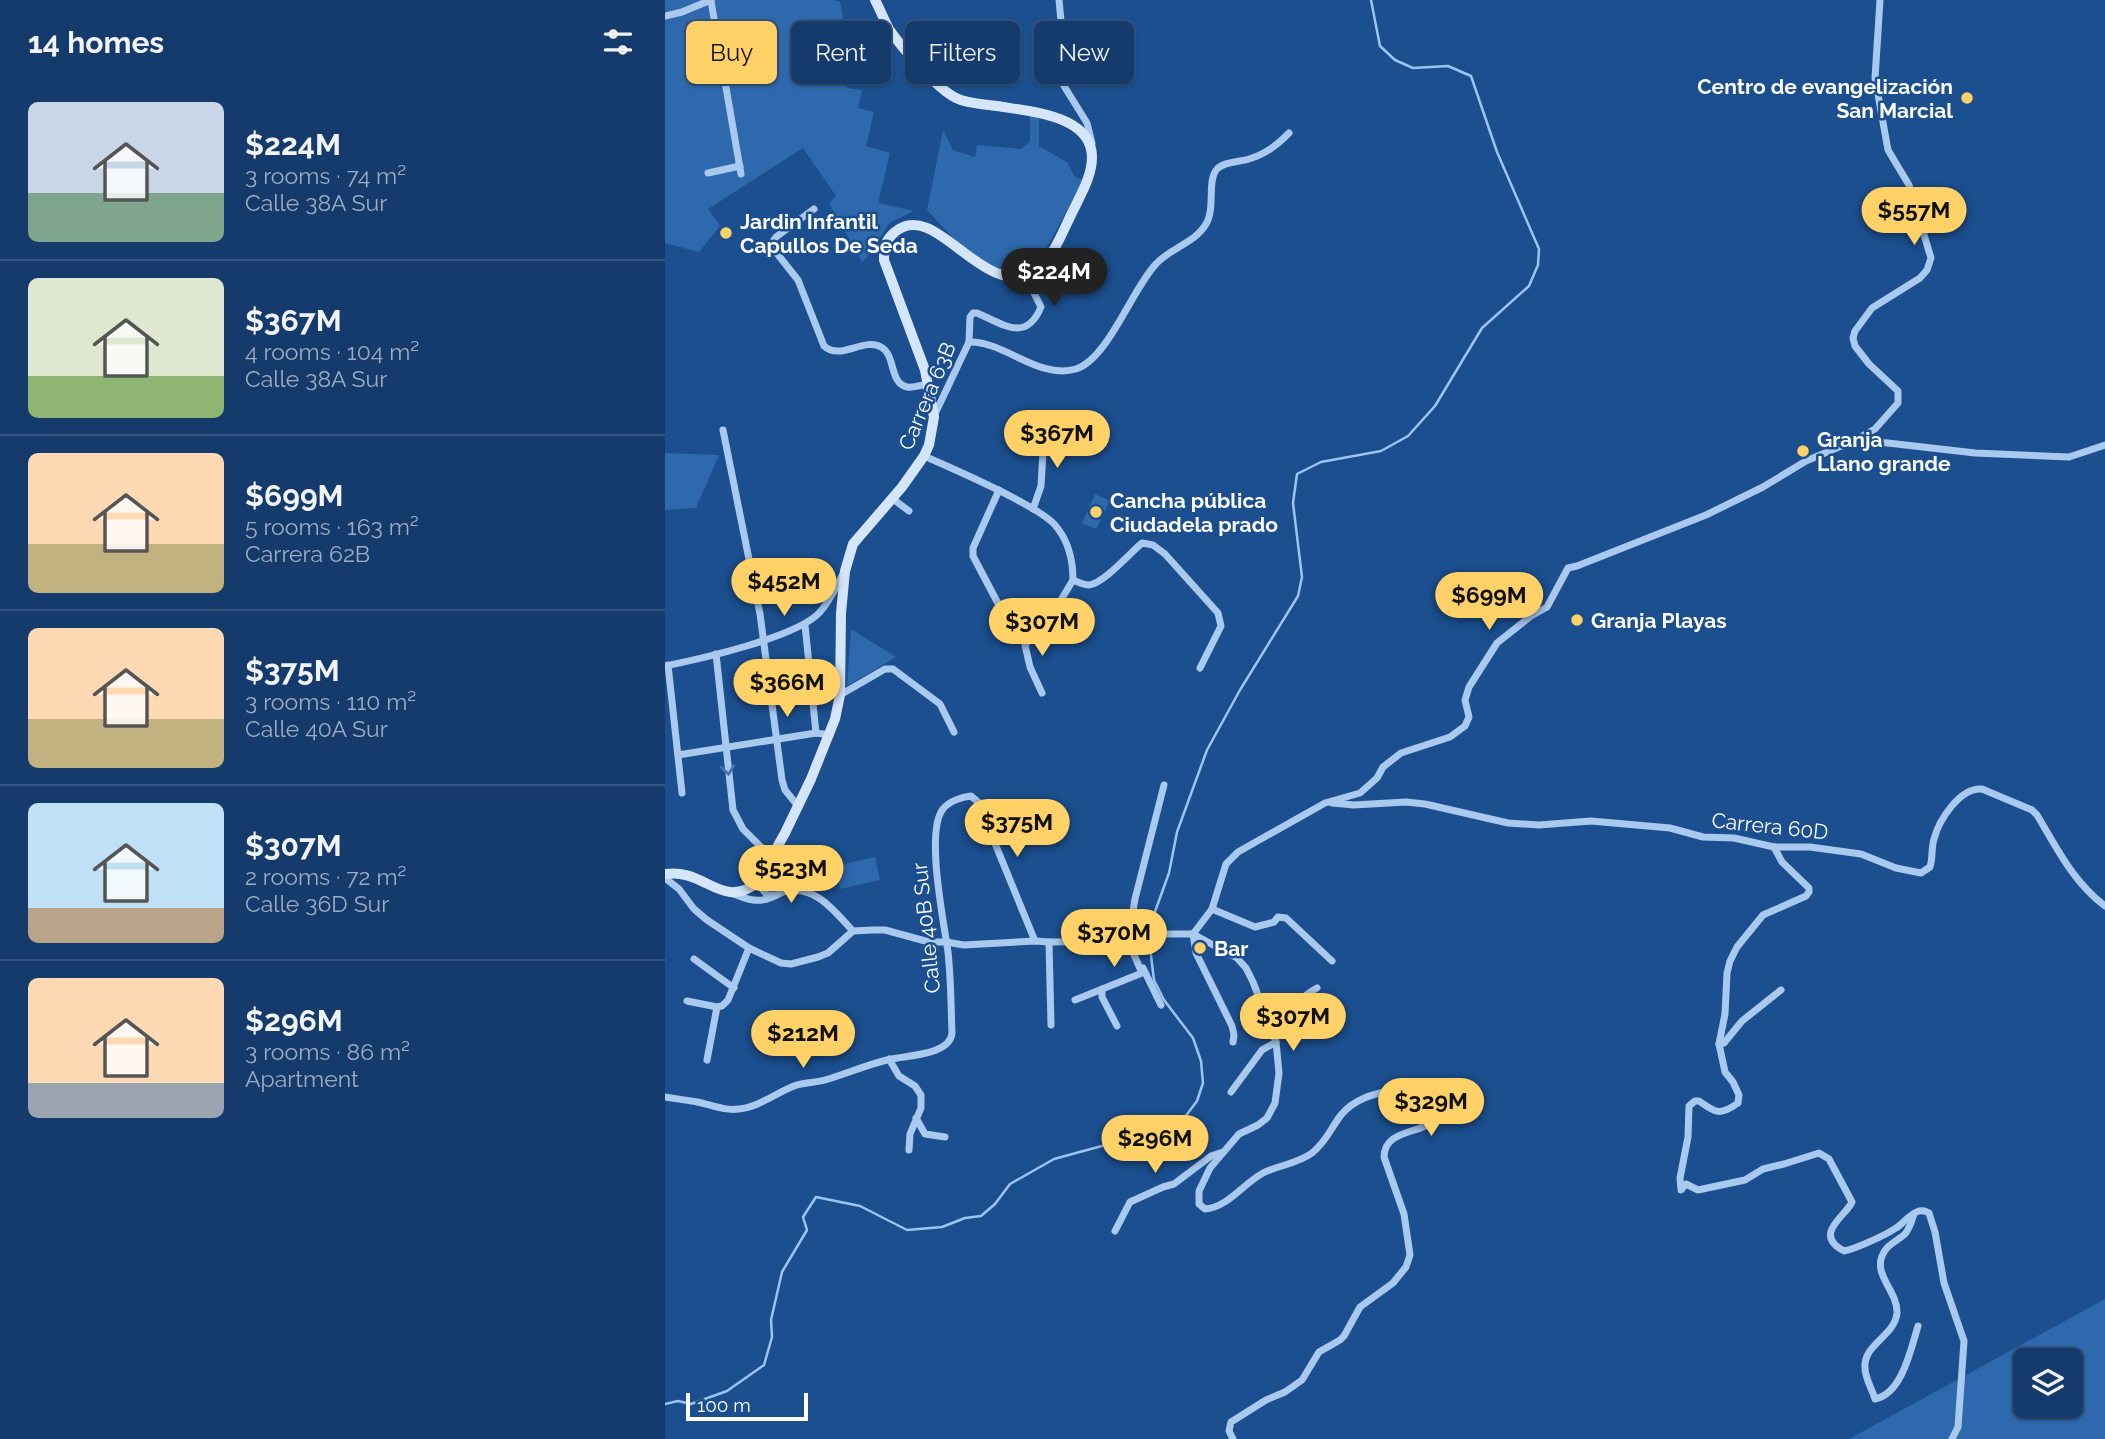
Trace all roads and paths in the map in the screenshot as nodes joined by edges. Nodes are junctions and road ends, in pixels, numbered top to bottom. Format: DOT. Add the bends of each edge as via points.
graph roads {
  1 [pos="711,0"];
  2 [pos="875,0"];
  3 [pos="1059,0"];
  4 [pos="1879,0"];
  5 [pos="665,16"];
  6 [pos="1289,133"];
  7 [pos="1092,154"];
  8 [pos="708,173"];
  9 [pos="814,209"];
  10 [pos="1030,274"];
  11 [pos="969,342"];
  12 [pos="928,384"];
  13 [pos="934,417"];
  14 [pos="723,430"];
  15 [pos="1044,435"];
  16 [pos="1853,441"];
  17 [pos="2105,445"];
  18 [pos="924,456"];
  19 [pos="999,490"];
  20 [pos="893,499"];
  21 [pos="1033,509"];
  22 [pos="909,511"];
  23 [pos="845,571"];
  24 [pos="1073,580"];
  25 [pos="1002,611"];
  26 [pos="805,625"];
  27 [pos="763,640"];
  28 [pos="716,654"];
  29 [pos="666,665"];
  30 [pos="1200,668"];
  31 [pos="1042,693"];
  32 [pos="839,695"];
  33 [pos="954,732"];
  34 [pos="815,733"];
  35 [pos="830,735"];
  36 [pos="775,740"];
  37 [pos="725,747"];
  38 [pos="678,755"];
  39 [pos="1164,785"];
  40 [pos="682,793"];
  41 [pos="1325,803"];
  42 [pos="798,806"];
  43 [pos="1774,847"];
  44 [pos="771,857"];
  45 [pos="665,876"];
  46 [pos="757,883"];
  47 [pos="733,894"];
  48 [pos="776,895"];
  49 [pos="2105,906"];
  50 [pos="1212,909"];
  51 [pos="853,931"];
  52 [pos="1193,934"];
  53 [pos="1131,940"];
  54 [pos="1035,941"];
  55 [pos="946,942"];
  56 [pos="1049,942"];
  57 [pos="750,948"];
  58 [pos="694,959"];
  59 [pos="1332,961"];
  60 [pos="734,988"];
  61 [pos="1317,988"];
  62 [pos="1102,989"];
  63 [pos="1781,990"];
  64 [pos="1076,1000"];
  65 [pos="687,1001"];
  66 [pos="1161,1005"];
  67 [pos="717,1007"];
  68 [pos="1051,1025"];
  69 [pos="1117,1026"];
  70 [pos="1272,1033"];
  71 [pos="1233,1042"];
  72 [pos="1276,1042"];
  73 [pos="1719,1044"];
  74 [pos="889,1059"];
  75 [pos="707,1060"];
  76 [pos="1231,1092"];
  77 [pos="665,1097"];
  78 [pos="916,1118"];
  79 [pos="945,1137"];
  80 [pos="909,1150"];
  81 [pos="1224,1151"];
  82 [pos="1914,1213"];
  83 [pos="1115,1231"];
  84 [pos="1918,1326"];
  85 [pos="1233,1439"];
  86 [pos="1952,1439"];
  1 -- 5 [label="street"];
  1 -- 8 [label="street" via="741,170"];
  2 -- 7 [label="main road" via="905,50 953,96 1066,121 1085,136"];
  3 -- 7 [label="street" via="1056,73 1087,123"];
  4 -- 16 [label="street" via="1875,78 1888,150 1909,185 1931,258 1920,278 1872,308 1855,331 1855,346 1898,391 1898,403 1875,429"];
  6 -- 11 [label="street, Carrera 63B" via="1272,150 1216,170 1206,225 1156,263 1090,361 1077,368 1052,370 983,343"];
  7 -- 10 [label="main road" via="1088,180 1051,253"];
  9 -- 12 [label="street" via="772,243 798,281 824,346 835,351 879,346 887,352 900,384"];
  10 -- 11 [label="street" via="1041,307 1034,321 1027,327 1005,326 973,313"];
  10 -- 12 [label="main road" via="1014,277 990,270 922,225 893,233 884,245 884,260"];
  11 -- 13 [label="street, Carrera 63B"];
  12 -- 13 [label="main road"];
  13 -- 18 [label="main road, Carrera 63B"];
  14 -- 27 [label="street"];
  15 -- 21 [label="street" via="1041,486"];
  16 -- 17 [label="street" via="2069,457"];
  16 -- 41 [label="street" via="1706,515 1568,568 1547,607 1497,643 1469,687 1465,726 1450,737 1401,753 1360,793"];
  18 -- 19 [label="street"];
  18 -- 20 [label="main road, Carrera 63B"];
  19 -- 21 [label="street"];
  19 -- 25 [label="street" via="973,556"];
  20 -- 22 [label="street"];
  20 -- 23 [label="main road, Carrera 63B" via="853,544"];
  21 -- 24 [label="street" via="1053,523 1065,540"];
  23 -- 26 [label="street" via="820,612"];
  23 -- 32 [label="main road, Carrera 63B"];
  24 -- 30 [label="street" via="1094,583 1142,543 1153,545 1218,612 1221,626"];
  24 -- 31 [label="street" via="1025,645"];
  26 -- 27 [label="street"];
  26 -- 34 [label="street"];
  27 -- 28 [label="street"];
  27 -- 36 [label="street"];
  28 -- 29 [label="street"];
  28 -- 37 [label="street"];
  29 -- 38 [label="street"];
  32 -- 33 [label="street" via="893,669 940,704"];
  32 -- 35 [label="main road, Carrera 63B"];
  34 -- 35 [label="street"];
  34 -- 36 [label="street"];
  35 -- 42 [label="main road, Carrera 63B"];
  36 -- 37 [label="street"];
  36 -- 42 [label="street" via="785,790"];
  37 -- 38 [label="street"];
  37 -- 44 [label="street, one-way" via="736,819"];
  38 -- 40 [label="street"];
  39 -- 53 [label="street" via="1135,899"];
  41 -- 43 [label="street, Carrera 60D" via="1415,803 1508,823 1614,822"];
  41 -- 50 [label="street" via="1238,852 1226,864"];
  42 -- 44 [label="main road, Carrera 63B"];
  43 -- 49 [label="street, Carrera 60D" via="1861,855 1921,873 1930,867 1938,828 1955,804 1967,792 1982,789 2032,810 2077,879"];
  43 -- 73 [label="street" via="1809,892 1763,915 1734,953"];
  44 -- 46 [label="main road, Carrera 63B"];
  45 -- 47 [label="main road" via="679,872"];
  45 -- 57 [label="street" via="701,915"];
  46 -- 47 [label="main road"];
  46 -- 48 [label="street" via="767,895"];
  47 -- 48 [label="street" via="756,901"];
  48 -- 51 [label="street" via="794,891 817,896"];
  50 -- 52 [label="street"];
  50 -- 59 [label="street" via="1255,927 1286,918"];
  51 -- 55 [label="street" via="885,930"];
  51 -- 57 [label="street" via="828,953 791,964"];
  52 -- 53 [label="street"];
  52 -- 70 [label="street" via="1237,958 1245,968"];
  52 -- 71 [label="street" via="1196,953 1232,1026"];
  53 -- 56 [label="street"];
  53 -- 62 [label="street" via="1141,974"];
  53 -- 66 [label="street"];
  54 -- 55 [label="street"];
  54 -- 55 [label="street, Calle 40B Sur" via="978,803 971,796 943,808 936,828"];
  54 -- 56 [label="street"];
  55 -- 74 [label="street, Calle 40B Sur" via="952,1033 948,1044"];
  56 -- 68 [label="street"];
  57 -- 60 [label="street"];
  58 -- 60 [label="street"];
  60 -- 67 [label="street" via="728,1000"];
  61 -- 70 [label="street" via="1305,994"];
  62 -- 64 [label="street"];
  62 -- 69 [label="street"];
  63 -- 73 [label="street"];
  65 -- 67 [label="street"];
  67 -- 75 [label="street"];
  70 -- 72 [label="street"];
  72 -- 76 [label="street" via="1262,1050"];
  72 -- 81 [label="street" via="1279,1073 1272,1111"];
  73 -- 82 [label="street" via="1738,1102 1718,1112 1699,1101 1689,1106 1681,1190 1686,1184 1698,1190 1745,1180 1763,1169 1819,1153 1829,1159 1852,1202 1831,1228 1837,1248 1859,1247"];
  74 -- 77 [label="street" via="797,1084 749,1108 723,1109"];
  74 -- 78 [label="street" via="899,1076 919,1091 922,1104"];
  78 -- 79 [label="street" via="925,1134"];
  78 -- 80 [label="street"];
  81 -- 83 [label="street" via="1174,1184 1130,1202"];
  81 -- 85 [label="street" via="1200,1188 1199,1201 1205,1209 1218,1206 1262,1174 1313,1152 1347,1109 1367,1096 1414,1086 1430,1092 1439,1104 1432,1122 1395,1138 1384,1150 1406,1226 1410,1255 1403,1272 1360,1307 1344,1336 1315,1356 1302,1380 1231,1422"];
  82 -- 84 [label="street" via="1904,1234 1890,1244 1881,1259 1881,1272 1897,1310 1891,1328 1865,1361 1875,1399 1902,1376"];
  82 -- 86 [label="street" via="1923,1210 1931,1216 1944,1283 1963,1341 1960,1414"];
}
